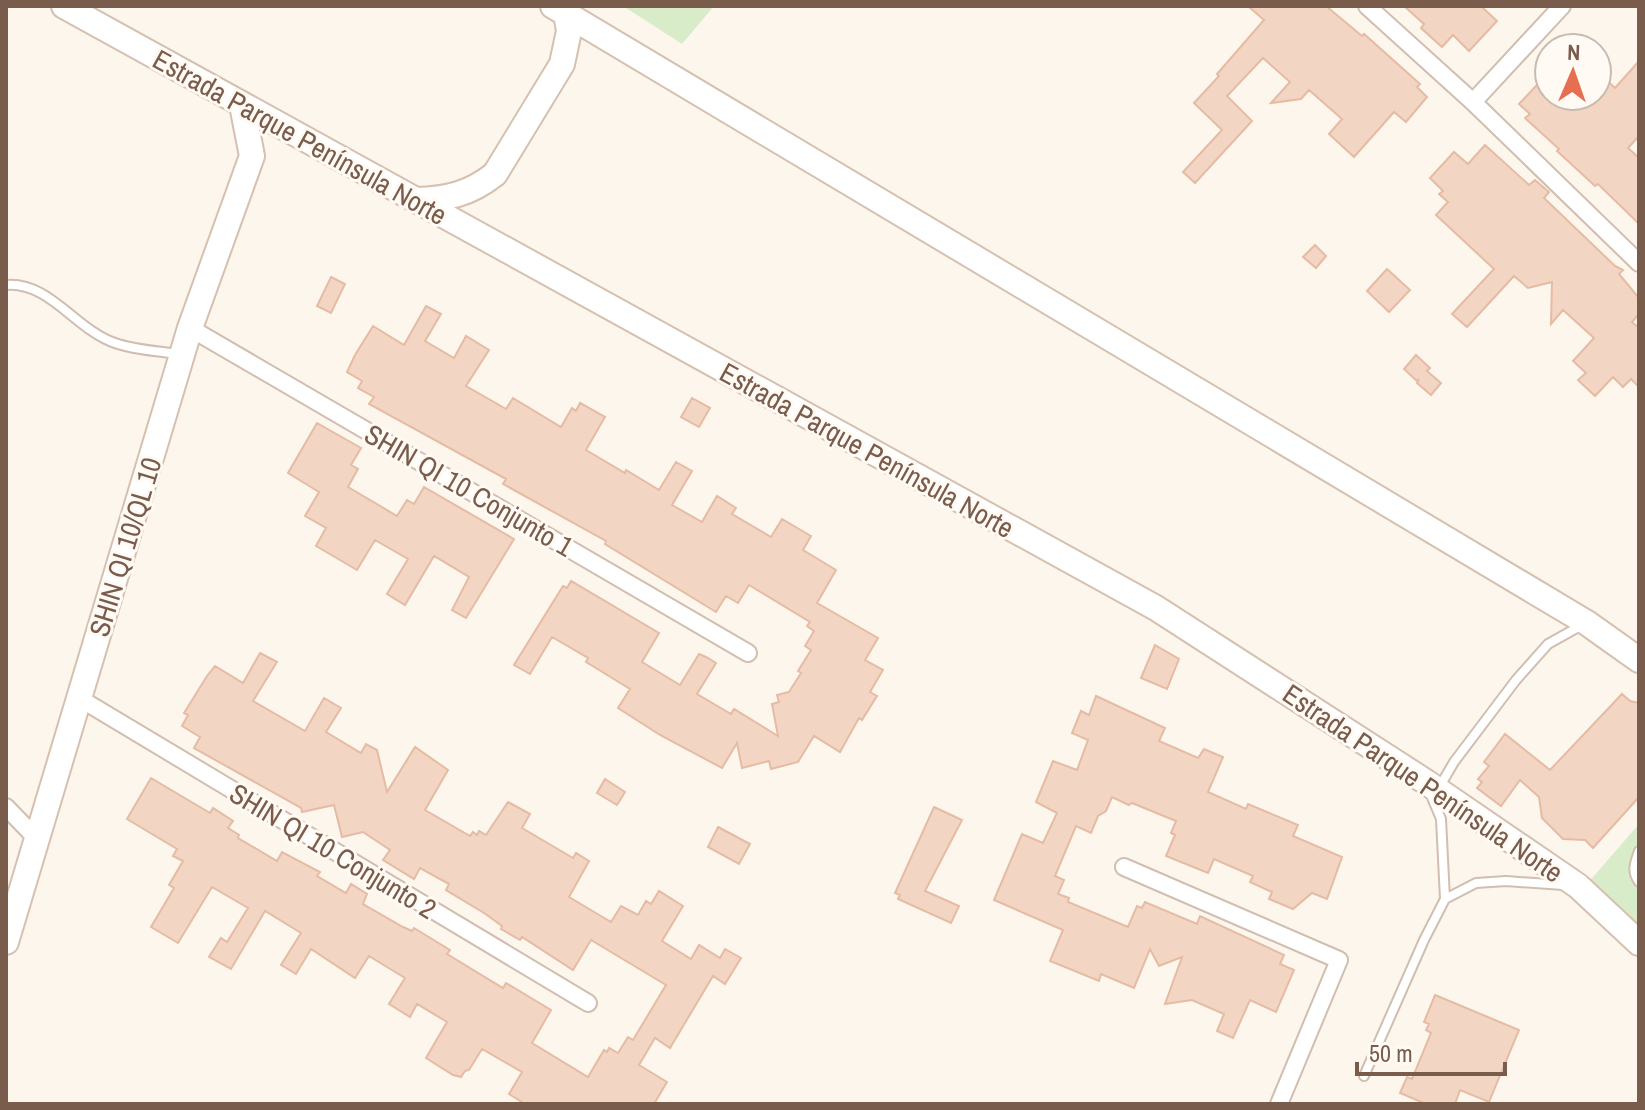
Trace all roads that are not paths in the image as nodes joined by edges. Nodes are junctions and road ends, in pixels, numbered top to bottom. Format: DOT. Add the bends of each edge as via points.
graph roads {
  1 [pos="1367,6"];
  2 [pos="1562,6"];
  3 [pos="76,10"];
  4 [pos="560,10"];
  5 [pos="1473,102"];
  6 [pos="242,105"];
  7 [pos="294,134"];
  8 [pos="252,156"];
  9 [pos="416,200"];
  10 [pos="1639,263"];
  11 [pos="6,285"];
  12 [pos="190,328"];
  13 [pos="182,355"];
  14 [pos="1587,623"];
  15 [pos="748,653"];
  16 [pos="1639,660"];
  17 [pos="79,698"];
  18 [pos="1431,786"];
  19 [pos="6,807"];
  20 [pos="37,839"];
  21 [pos="1639,851"];
  22 [pos="1124,867"];
  23 [pos="1639,882"];
  24 [pos="1578,886"];
  25 [pos="1445,899"];
  26 [pos="6,942"];
  27 [pos="1639,943"];
  28 [pos="588,1003"];
  29 [pos="1364,1076"];
  30 [pos="1279,1104"];
  1 -- 5 [label="street"];
  2 -- 5 [label="street"];
  3 -- 6 [label="main road, Estrada Parque Península Norte"];
  4 -- 9 [label="main road" via="569,31 562,64 495,174 460,196"];
  4 -- 14 [label="main road"];
  5 -- 10 [label="street"];
  6 -- 7 [label="main road, Estrada Parque Península Norte"];
  6 -- 8 [label="main road"];
  7 -- 8 [label="main road"];
  7 -- 9 [label="main road, Estrada Parque Península Norte"];
  8 -- 12 [label="main road, SHIN QI 10/QL 10"];
  9 -- 18 [label="main road, Estrada Parque Península Norte" via="1156,608"];
  11 -- 13 [label="lane" via="33,288 116,344"];
  12 -- 13 [label="main road, SHIN QI 10/QL 10"];
  12 -- 15 [label="street, SHIN QI 10 Conjunto 1"];
  13 -- 17 [label="main road, SHIN QI 10/QL 10"];
  14 -- 16 [label="main road"];
  14 -- 18 [label="lane" via="1548,644"];
  17 -- 20 [label="main road, SHIN QI 10/QL 10"];
  17 -- 28 [label="street, SHIN QI 10 Conjunto 2"];
  18 -- 24 [label="main road, Estrada Parque Península Norte"];
  18 -- 25 [label="lane" via="1441,819"];
  19 -- 20 [label="street"];
  20 -- 26 [label="main road, SHIN QI 10/QL 10"];
  21 -- 23 [label="lane" via="1633,867"];
  22 -- 30 [label="street" via="1339,960"];
  24 -- 25 [label="lane" via="1476,883"];
  24 -- 27 [label="main road, Estrada Parque Península Norte"];
  25 -- 29 [label="lane"];
}
